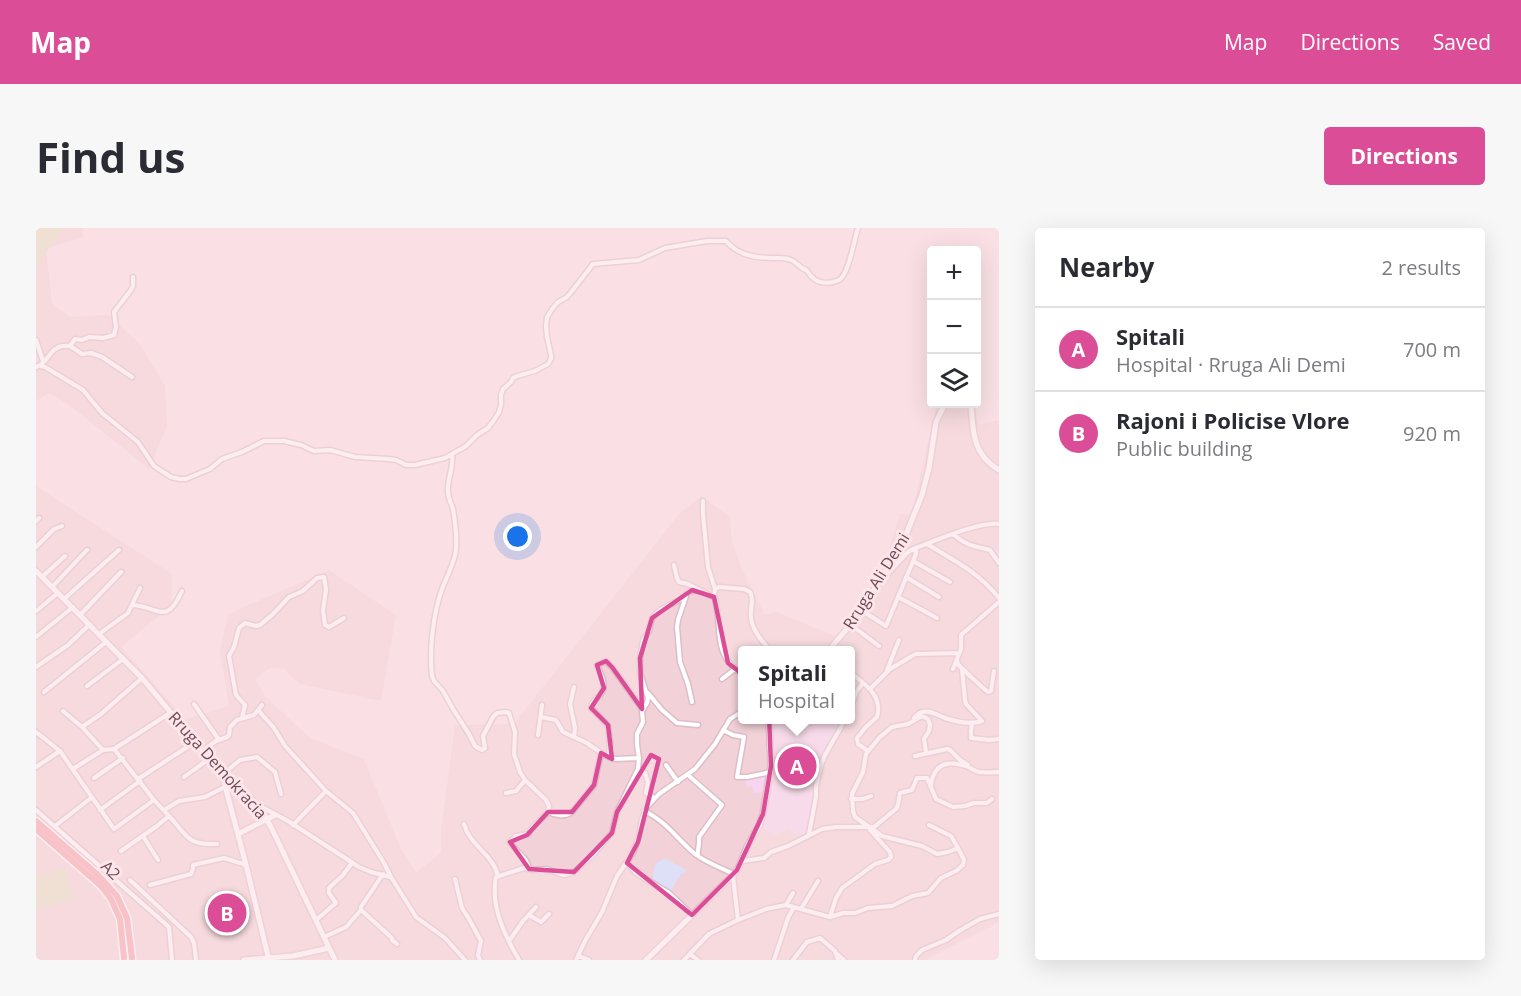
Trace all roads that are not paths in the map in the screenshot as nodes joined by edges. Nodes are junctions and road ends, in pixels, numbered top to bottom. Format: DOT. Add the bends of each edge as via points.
graph roads {
  1 [pos="858,228"];
  2 [pos="133,277"];
  3 [pos="36,340"];
  4 [pos="69,346"];
  5 [pos="40,365"];
  6 [pos="132,377"];
  7 [pos="943,408"];
  8 [pos="971,408"];
  9 [pos="452,455"];
  10 [pos="999,470"];
  11 [pos="703,501"];
  12 [pos="999,524"];
  13 [pos="62,526"];
  14 [pos="953,534"];
  15 [pos="927,544"];
  16 [pos="36,547"];
  17 [pos="913,549"];
  18 [pos="87,550"];
  19 [pos="119,550"];
  20 [pos="65,556"];
  21 [pos="913,561"];
  22 [pos="999,563"];
  23 [pos="674,565"];
  24 [pos="36,571"];
  25 [pos="121,572"];
  26 [pos="906,577"];
  27 [pos="40,578"];
  28 [pos="950,582"];
  29 [pos="875,586"];
  30 [pos="52,587"];
  31 [pos="140,588"];
  32 [pos="715,589"];
  33 [pos="699,590"];
  34 [pos="182,591"];
  35 [pos="58,593"];
  36 [pos="686,596"];
  37 [pos="898,597"];
  38 [pos="939,597"];
  39 [pos="999,598"];
  40 [pos="64,599"];
  41 [pos="716,600"];
  42 [pos="999,602"];
  43 [pos="132,605"];
  44 [pos="73,608"];
  45 [pos="861,610"];
  46 [pos="36,611"];
  47 [pos="80,615"];
  48 [pos="344,618"];
  49 [pos="937,618"];
  50 [pos="89,625"];
  51 [pos="851,625"];
  52 [pos="99,634"];
  53 [pos="36,637"];
  54 [pos="899,640"];
  55 [pos="106,642"];
  56 [pos="766,646"];
  57 [pos="833,646"];
  58 [pos="879,646"];
  59 [pos="958,656"];
  60 [pos="123,659"];
  61 [pos="36,667"];
  62 [pos="735,669"];
  63 [pos="953,669"];
  64 [pos="962,669"];
  65 [pos="994,670"];
  66 [pos="738,671"];
  67 [pos="886,673"];
  68 [pos="855,675"];
  69 [pos="142,678"];
  70 [pos="722,679"];
  71 [pos="864,683"];
  72 [pos="87,686"];
  73 [pos="574,687"];
  74 [pos="870,689"];
  75 [pos="44,692"];
  76 [pos="647,693"];
  77 [pos="855,695"];
  78 [pos="692,702"];
  79 [pos="194,704"];
  80 [pos="262,705"];
  81 [pos="542,705"];
  82 [pos="258,710"];
  83 [pos="642,710"];
  84 [pos="63,711"];
  85 [pos="170,712"];
  86 [pos="738,714"];
  87 [pos="541,717"];
  88 [pos="242,718"];
  89 [pos="912,721"];
  90 [pos="972,723"];
  91 [pos="769,724"];
  92 [pos="842,724"];
  93 [pos="698,725"];
  94 [pos="82,727"];
  95 [pos="723,730"];
  96 [pos="37,735"];
  97 [pos="538,735"];
  98 [pos="574,737"];
  99 [pos="999,739"];
  100 [pos="219,740"];
  101 [pos="195,742"];
  102 [pos="114,749"];
  103 [pos="103,750"];
  104 [pos="60,751"];
  105 [pos="202,751"];
  106 [pos="868,751"];
  107 [pos="926,752"];
  108 [pos="600,753"];
  109 [pos="915,756"];
  110 [pos="609,757"];
  111 [pos="123,758"];
  112 [pos="639,758"];
  113 [pos="209,759"];
  114 [pos="666,765"];
  115 [pos="36,767"];
  116 [pos="638,769"];
  117 [pos="972,769"];
  118 [pos="73,770"];
  119 [pos="771,771"];
  120 [pos="999,772"];
  121 [pos="222,774"];
  122 [pos="688,775"];
  123 [pos="184,777"];
  124 [pos="94,778"];
  125 [pos="139,780"];
  126 [pos="525,780"];
  127 [pos="678,782"];
  128 [pos="234,783"];
  129 [pos="931,786"];
  130 [pos="226,788"];
  131 [pos="326,791"];
  132 [pos="506,793"];
  133 [pos="281,794"];
  134 [pos="871,796"];
  135 [pos="91,798"];
  136 [pos="654,798"];
  137 [pos="851,799"];
  138 [pos="992,799"];
  139 [pos="154,800"];
  140 [pos="255,803"];
  141 [pos="36,810"];
  142 [pos="100,810"];
  143 [pos="164,810"];
  144 [pos="548,812"];
  145 [pos="644,812"];
  146 [pos="275,815"];
  147 [pos="169,816"];
  148 [pos="267,819"];
  149 [pos="36,821"];
  150 [pos="58,823"];
  151 [pos="464,824"];
  152 [pos="293,825"];
  153 [pos="929,825"];
  154 [pos="869,828"];
  155 [pos="36,829"];
  156 [pos="238,834"];
  157 [pos="809,835"];
  158 [pos="143,836"];
  159 [pos="217,844"];
  160 [pos="958,848"];
  161 [pos="121,851"];
  162 [pos="698,856"];
  163 [pos="158,860"];
  164 [pos="741,861"];
  165 [pos="352,863"];
  166 [pos="627,863"];
  167 [pos="246,865"];
  168 [pos="530,869"];
  169 [pos="383,874"];
  170 [pos="733,875"];
  171 [pos="498,876"];
  172 [pos="391,877"];
  173 [pos="455,879"];
  174 [pos="130,880"];
  175 [pos="818,881"];
  176 [pos="150,885"];
  177 [pos="793,893"];
  178 [pos="786,905"];
  179 [pos="536,907"];
  180 [pos="794,907"];
  181 [pos="801,909"];
  182 [pos="361,910"];
  183 [pos="549,914"];
  184 [pos="999,914"];
  185 [pos="529,915"];
  186 [pos="692,915"];
  187 [pos="830,917"];
  188 [pos="316,920"];
  189 [pos="738,920"];
  190 [pos="324,937"];
  191 [pos="509,941"];
  192 [pos="397,944"];
  193 [pos="329,948"];
  194 [pos="835,951"];
  195 [pos="690,954"];
  196 [pos="577,958"];
  197 [pos="123,959"];
  198 [pos="134,959"];
  199 [pos="268,959"];
  200 [pos="172,960"];
  201 [pos="196,960"];
  202 [pos="244,960"];
  203 [pos="335,960"];
  204 [pos="465,960"];
  205 [pos="480,960"];
  206 [pos="519,960"];
  207 [pos="589,960"];
  208 [pos="646,960"];
  209 [pos="684,960"];
  210 [pos="698,960"];
  211 [pos="774,960"];
  212 [pos="793,960"];
  213 [pos="838,960"];
  214 [pos="844,960"];
  215 [pos="915,960"];
  1 -- 9 [label="street" via="846,272 833,282 816,280 793,260 742,254 726,241 664,248 639,260 593,264 547,317 551,356 548,364 513,378 503,389 499,412 488,428"];
  2 -- 4 [label="street" via="131,290 115,309 114,335 75,339"];
  3 -- 5 [label="street"];
  4 -- 5 [label="street" via="53,349"];
  4 -- 6 [label="street" via="82,354 102,357"];
  5 -- 9 [label="street" via="83,390 102,413 138,442 154,466 179,479 210,469 222,459 264,441 284,441 315,451 396,460 406,465"];
  7 -- 29 [label="main road, Rruga Ali Demi" via="936,422 922,495 901,547"];
  8 -- 10 [label="main road" via="980,453"];
  9 -- 126 [label="street" via="448,492 456,550 442,590 431,643 432,676 479,749 485,748 483,736 493,717 509,713 516,736 514,757"];
  11 -- 32 [label="street" via="708,567"];
  12 -- 14 [label="street"];
  13 -- 16 [label="street"];
  14 -- 15 [label="street"];
  14 -- 22 [label="street" via="964,543 990,550"];
  15 -- 17 [label="street"];
  15 -- 39 [label="street" via="980,577"];
  17 -- 21 [label="street"];
  17 -- 29 [label="street"];
  18 -- 30 [label="street"];
  19 -- 40 [label="street"];
  20 -- 27 [label="street"];
  21 -- 26 [label="street"];
  21 -- 28 [label="street"];
  23 -- 33 [label="street" via="677,580"];
  24 -- 27 [label="main road, Rruga Demokracia"];
  25 -- 47 [label="street"];
  26 -- 37 [label="street"];
  26 -- 38 [label="street"];
  27 -- 30 [label="main road, Rruga Demokracia"];
  29 -- 45 [label="main road, Rruga Ali Demi"];
  30 -- 35 [label="main road, Rruga Demokracia"];
  31 -- 43 [label="street"];
  32 -- 41 [label="street"];
  32 -- 56 [label="street" via="733,587 750,592 753,624"];
  33 -- 36 [label="street"];
  33 -- 41 [label="street"];
  34 -- 43 [label="street" via="166,612"];
  35 -- 40 [label="main road, Rruga Demokracia"];
  35 -- 46 [label="street"];
  36 -- 76 [label="street" via="664,607 650,621 640,657 640,673"];
  36 -- 78 [label="street" via="677,627 680,662"];
  37 -- 45 [label="street" via="886,626"];
  37 -- 49 [label="street"];
  40 -- 44 [label="main road, Rruga Demokracia"];
  41 -- 62 [label="street" via="722,645 728,663"];
  42 -- 59 [label="street" via="961,634"];
  43 -- 52 [label="street" via="128,613"];
  44 -- 47 [label="main road, Rruga Demokracia"];
  44 -- 53 [label="street"];
  45 -- 51 [label="main road, Rruga Ali Demi"];
  47 -- 50 [label="main road, Rruga Demokracia"];
  48 -- 88 [label="street" via="329,627 325,625 326,582 320,577 289,597 260,625 240,626 229,656 236,695 245,705"];
  50 -- 52 [label="main road, Rruga Demokracia"];
  50 -- 61 [label="street"];
  51 -- 57 [label="main road, Rruga Ali Demi"];
  51 -- 58 [label="street"];
  52 -- 55 [label="main road, Rruga Demokracia"];
  54 -- 67 [label="street"];
  55 -- 60 [label="main road, Rruga Demokracia"];
  55 -- 75 [label="street"];
  59 -- 63 [label="street"];
  59 -- 64 [label="street"];
  59 -- 67 [label="street" via="916,654"];
  60 -- 69 [label="main road, Rruga Demokracia"];
  60 -- 72 [label="street"];
  62 -- 66 [label="street"];
  62 -- 70 [label="street"];
  64 -- 65 [label="street" via="988,693"];
  64 -- 90 [label="street" via="965,700 982,720"];
  67 -- 74 [label="street"];
  68 -- 71 [label="street"];
  69 -- 85 [label="main road, Rruga Demokracia"];
  69 -- 94 [label="street"];
  71 -- 74 [label="street"];
  71 -- 77 [label="street"];
  73 -- 98 [label="street" via="570,704"];
  74 -- 106 [label="street" via="877,699 878,714 857,741"];
  76 -- 83 [label="street" via="648,701"];
  76 -- 93 [label="street" via="677,723"];
  79 -- 100 [label="street"];
  80 -- 82 [label="street"];
  81 -- 87 [label="street"];
  82 -- 88 [label="street" via="252,717"];
  82 -- 131 [label="street"];
  83 -- 110 [label="street" via="612,667 606,661 597,665 604,688 591,708 608,726"];
  83 -- 112 [label="street" via="643,722 636,739"];
  84 -- 94 [label="street"];
  85 -- 101 [label="main road, Rruga Demokracia"];
  85 -- 102 [label="street"];
  86 -- 95 [label="street"];
  87 -- 97 [label="street"];
  87 -- 98 [label="street" via="556,720 561,730"];
  88 -- 100 [label="street" via="233,723 227,737"];
  89 -- 90 [label="street" via="919,713 927,712"];
  89 -- 106 [label="street" via="892,727"];
  89 -- 107 [label="street" via="922,716 928,719"];
  90 -- 99 [label="street" via="971,738"];
  91 -- 119 [label="main road"];
  92 -- 157 [label="street" via="821,765"];
  94 -- 103 [label="street"];
  95 -- 119 [label="street" via="744,737 737,777"];
  95 -- 122 [label="street" via="709,753"];
  96 -- 104 [label="street"];
  98 -- 108 [label="street"];
  100 -- 105 [label="street"];
  101 -- 105 [label="main road, Rruga Demokracia"];
  101 -- 125 [label="street"];
  102 -- 103 [label="street"];
  102 -- 111 [label="street"];
  103 -- 118 [label="street"];
  104 -- 115 [label="street"];
  104 -- 118 [label="street"];
  105 -- 113 [label="main road, Rruga Demokracia"];
  106 -- 137 [label="street"];
  107 -- 109 [label="street"];
  107 -- 117 [label="street" via="950,750"];
  108 -- 110 [label="street"];
  108 -- 144 [label="street" via="594,785 572,812 566,816"];
  110 -- 112 [label="street"];
  111 -- 124 [label="street"];
  111 -- 125 [label="street"];
  112 -- 116 [label="street"];
  113 -- 121 [label="main road, Rruga Demokracia"];
  113 -- 123 [label="street"];
  114 -- 127 [label="street"];
  116 -- 136 [label="street" via="645,773 646,793"];
  116 -- 168 [label="street" via="612,833 593,855 567,875"];
  117 -- 120 [label="street"];
  117 -- 129 [label="street" via="964,765 939,766"];
  118 -- 135 [label="street"];
  119 -- 164 [label="main road" via="761,821"];
  121 -- 128 [label="main road, Rruga Demokracia"];
  121 -- 130 [label="main road"];
  121 -- 133 [label="street" via="240,760 257,757 275,772"];
  122 -- 127 [label="street"];
  122 -- 162 [label="street" via="722,806 699,837"];
  125 -- 139 [label="street"];
  125 -- 142 [label="street"];
  126 -- 132 [label="street" via="516,791"];
  126 -- 144 [label="street" via="546,800"];
  127 -- 136 [label="street"];
  128 -- 130 [label="street"];
  128 -- 140 [label="main road, Rruga Demokracia"];
  129 -- 138 [label="street" via="936,799 953,807"];
  129 -- 154 [label="street" via="927,778 917,778 912,790 900,793 896,808"];
  130 -- 143 [label="street" via="205,797 179,801"];
  130 -- 156 [label="main road"];
  131 -- 152 [label="street"];
  131 -- 172 [label="street" via="353,813"];
  134 -- 137 [label="street"];
  135 -- 142 [label="street"];
  135 -- 150 [label="street"];
  136 -- 145 [label="street"];
  137 -- 154 [label="street" via="854,815"];
  139 -- 142 [label="street" via="114,829"];
  139 -- 143 [label="street"];
  140 -- 146 [label="street"];
  140 -- 148 [label="main road, Rruga Demokracia"];
  141 -- 150 [label="street"];
  143 -- 147 [label="street"];
  144 -- 168 [label="street" via="527,835 516,836 510,842"];
  145 -- 162 [label="street" via="661,821"];
  145 -- 166 [label="street" via="638,842"];
  146 -- 148 [label="main road"];
  146 -- 152 [label="street"];
  147 -- 158 [label="street"];
  147 -- 159 [label="street" via="190,841"];
  148 -- 156 [label="main road"];
  148 -- 188 [label="main road, Rruga Demokracia"];
  149 -- 198 [label="main road, A2" via="117,896 127,918"];
  150 -- 200 [label="street" via="169,927"];
  151 -- 171 [label="street" via="468,836 491,861"];
  152 -- 165 [label="street"];
  153 -- 160 [label="street" via="951,836"];
  154 -- 157 [label="street" via="836,827"];
  154 -- 160 [label="street" via="937,854"];
  154 -- 187 [label="street" via="891,857 842,888"];
  155 -- 197 [label="main road, A2" via="111,899 120,919"];
  156 -- 167 [label="main road"];
  157 -- 164 [label="street" via="764,858"];
  158 -- 161 [label="street"];
  158 -- 163 [label="street"];
  160 -- 187 [label="street" via="963,865 941,878 928,893 892,906"];
  162 -- 170 [label="street"];
  164 -- 170 [label="main road"];
  165 -- 169 [label="street"];
  165 -- 188 [label="street" via="329,888 336,903"];
  166 -- 186 [label="street"];
  166 -- 196 [label="street"];
  167 -- 176 [label="street" via="224,858 193,865 191,874"];
  167 -- 199 [label="main road"];
  168 -- 171 [label="street" via="520,868"];
  169 -- 172 [label="street"];
  169 -- 182 [label="street"];
  170 -- 186 [label="main road"];
  170 -- 189 [label="street"];
  171 -- 191 [label="street" via="495,894"];
  172 -- 204 [label="street" via="416,917 445,938"];
  173 -- 205 [label="street" via="460,904 480,938"];
  174 -- 201 [label="street" via="191,937"];
  175 -- 181 [label="street"];
  177 -- 178 [label="street"];
  178 -- 180 [label="street"];
  178 -- 189 [label="street"];
  179 -- 185 [label="street"];
  180 -- 181 [label="street"];
  180 -- 211 [label="street"];
  181 -- 187 [label="street"];
  182 -- 190 [label="street" via="346,927"];
  182 -- 192 [label="street"];
  183 -- 185 [label="street" via="541,922"];
  184 -- 215 [label="street" via="980,919 922,950"];
  185 -- 191 [label="street"];
  186 -- 208 [label="main road"];
  188 -- 190 [label="main road, Rruga Demokracia"];
  189 -- 195 [label="street" via="709,934"];
  190 -- 193 [label="main road, Rruga Demokracia"];
  191 -- 206 [label="street"];
  193 -- 199 [label="main road"];
  193 -- 203 [label="main road, Rruga Demokracia"];
  194 -- 212 [label="street" via="817,938 807,942"];
  194 -- 213 [label="street"];
  194 -- 214 [label="street"];
  195 -- 209 [label="street"];
  195 -- 210 [label="street"];
  196 -- 207 [label="street"];
  197 -- 198 [label="main road"];
  199 -- 202 [label="main road"];
}
